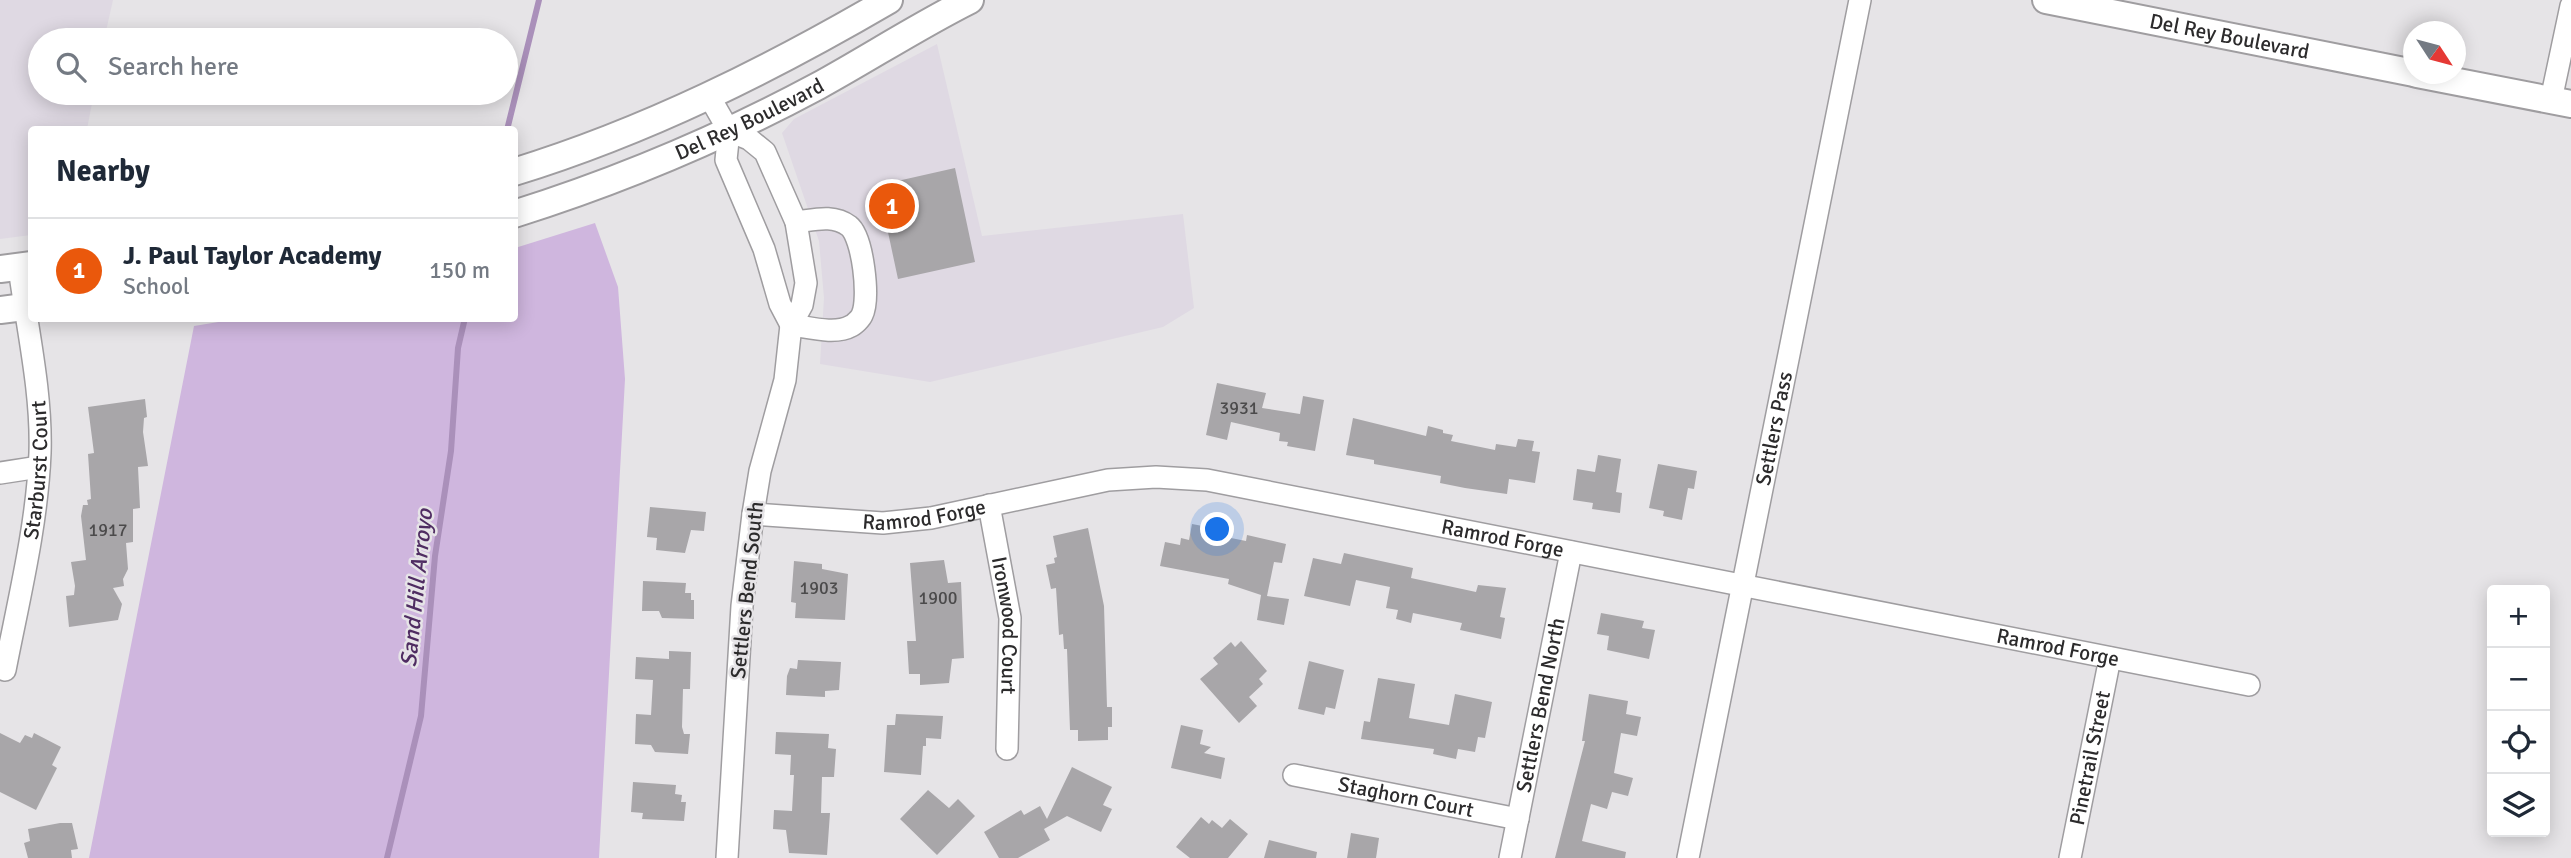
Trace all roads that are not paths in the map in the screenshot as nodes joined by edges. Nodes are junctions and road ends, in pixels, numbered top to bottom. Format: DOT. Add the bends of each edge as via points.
graph roads {
  1 [pos="889,0"];
  2 [pos="970,0"];
  3 [pos="1860,0"];
  4 [pos="2046,0"];
  5 [pos="2571,6"];
  6 [pos="2403,71"];
  7 [pos="2466,83"];
  8 [pos="709,96"];
  9 [pos="2561,102"];
  10 [pos="729,131"];
  11 [pos="518,171"];
  12 [pos="518,213"];
  13 [pos="796,222"];
  14 [pos="17,267"];
  15 [pos="19,307"];
  16 [pos="792,325"];
  17 [pos="39,467"];
  18 [pos="0,473"];
  19 [pos="989,505"];
  20 [pos="753,514"];
  21 [pos="1571,552"];
  22 [pos="1742,586"];
  23 [pos="2110,658"];
  24 [pos="5,670"];
  25 [pos="2249,685"];
  26 [pos="1007,749"];
  27 [pos="1294,775"];
  28 [pos="1518,819"];
  29 [pos="727,858"];
  30 [pos="1510,858"];
  31 [pos="1688,858"];
  32 [pos="2070,858"];
  1 -- 8 [label="main road, Del Rey Boulevard"];
  2 -- 10 [label="main road, Del Rey Boulevard"];
  3 -- 22 [label="street, Settlers Pass"];
  4 -- 6 [label="main road, Del Rey Boulevard"];
  5 -- 9 [label="street"];
  7 -- 9 [label="main road, Del Rey Boulevard"];
  8 -- 10 [label="street"];
  8 -- 11 [label="main road, Del Rey Boulevard" via="643,126"];
  10 -- 12 [label="main road, Del Rey Boulevard"];
  10 -- 13 [label="street, Settlers Bend South" via="765,152"];
  10 -- 16 [label="street" via="726,160"];
  13 -- 16 [label="street, Settlers Bend South" via="806,283"];
  13 -- 16 [label="street" via="833,218 851,227 860,244 865,296 862,316 850,327 832,330"];
  14 -- 15 [label="street, Starburst Court"];
  15 -- 17 [label="street, Starburst Court" via="38,415"];
  16 -- 20 [label="street, Settlers Bend South" via="785,380"];
  17 -- 18 [label="street"];
  17 -- 24 [label="street, Starburst Court" via="31,536"];
  19 -- 20 [label="street, Ramrod Forge" via="883,523"];
  19 -- 21 [label="street, Ramrod Forge" via="1108,480 1181,477"];
  19 -- 26 [label="street, Ironwood Court" via="1010,618"];
  20 -- 29 [label="street, Settlers Bend South" via="742,606"];
  21 -- 22 [label="street, Ramrod Forge"];
  21 -- 28 [label="street, Settlers Bend North"];
  22 -- 23 [label="street, Ramrod Forge"];
  22 -- 31 [label="street, Settlers Pass"];
  23 -- 25 [label="street, Ramrod Forge"];
  23 -- 32 [label="street, Pinetrail Street"];
  27 -- 28 [label="street, Staghorn Court"];
  28 -- 30 [label="street, Settlers Bend North"];
}
